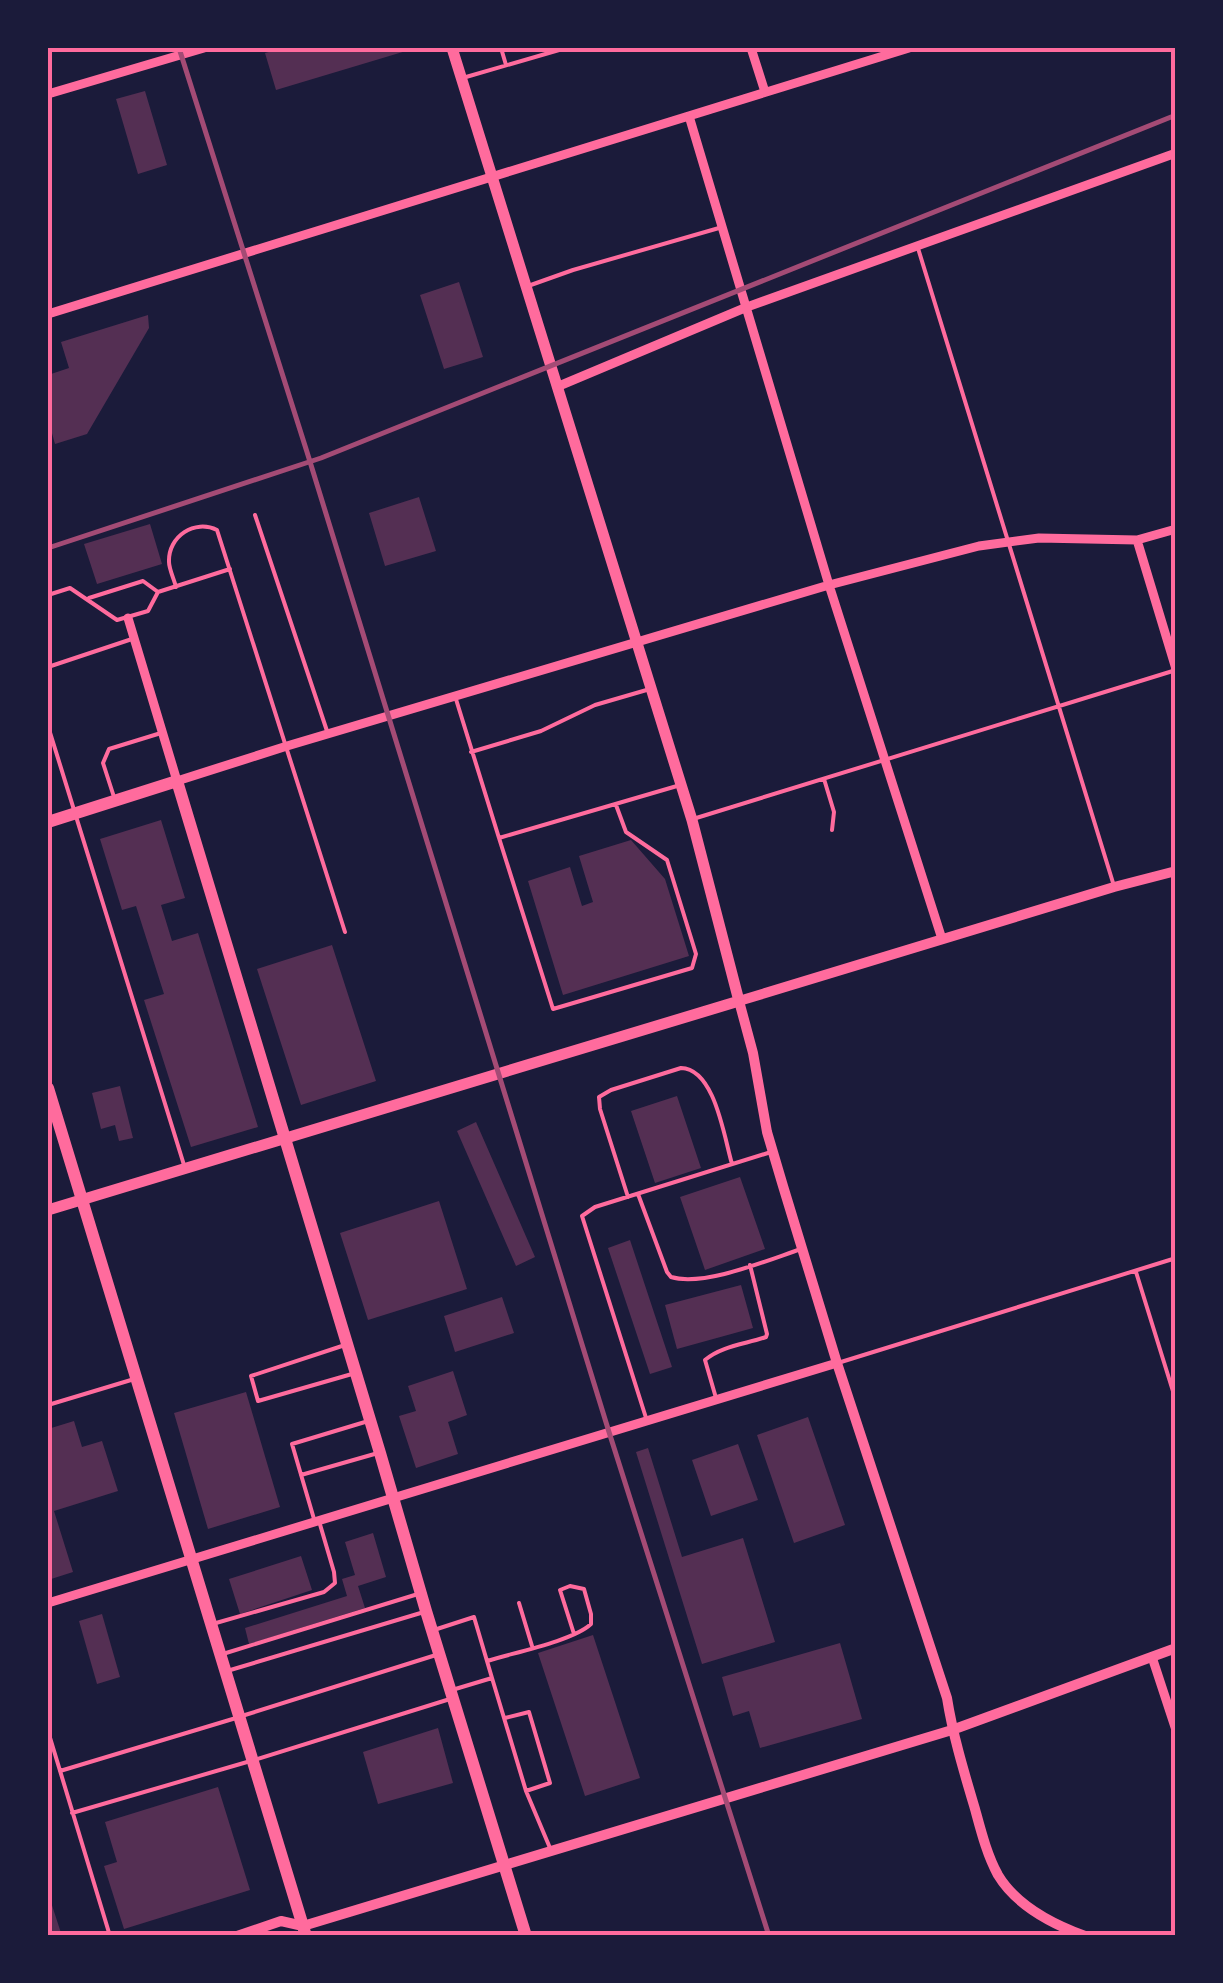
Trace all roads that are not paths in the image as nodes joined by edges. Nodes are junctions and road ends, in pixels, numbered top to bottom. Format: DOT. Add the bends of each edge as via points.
graph roads {
  1 [pos="204,48"];
  2 [pos="452,48"];
  3 [pos="502,48"];
  4 [pos="566,48"];
  5 [pos="751,48"];
  6 [pos="906,48"];
  7 [pos="506,65"];
  8 [pos="462,78"];
  9 [pos="765,92"];
  10 [pos="48,94"];
  11 [pos="690,116"];
  12 [pos="1176,153"];
  13 [pos="493,176"];
  14 [pos="723,228"];
  15 [pos="918,245"];
  16 [pos="528,286"];
  17 [pos="747,307"];
  18 [pos="48,314"];
  19 [pos="559,386"];
  20 [pos="255,515"];
  21 [pos="1176,529"];
  22 [pos="1137,540"];
  23 [pos="1009,542"];
  24 [pos="230,569"];
  25 [pos="829,585"];
  26 [pos="176,587"];
  27 [pos="158,592"];
  28 [pos="48,595"];
  29 [pos="88,598"];
  30 [pos="128,618"];
  31 [pos="134,638"];
  32 [pos="638,642"];
  33 [pos="48,667"];
  34 [pos="1176,669"];
  35 [pos="652,689"];
  36 [pos="455,696"];
  37 [pos="1059,706"];
  38 [pos="48,726"];
  39 [pos="163,732"];
  40 [pos="328,734"];
  41 [pos="287,746"];
  42 [pos="471,752"];
  43 [pos="886,760"];
  44 [pos="824,778"];
  45 [pos="177,782"];
  46 [pos="681,784"];
  47 [pos="116,801"];
  48 [pos="616,804"];
  49 [pos="75,814"];
  50 [pos="692,820"];
  51 [pos="48,822"];
  52 [pos="832,830"];
  53 [pos="499,838"];
  54 [pos="1176,871"];
  55 [pos="1114,887"];
  56 [pos="345,932"];
  57 [pos="942,940"];
  58 [pos="740,1001"];
  59 [pos="48,1088"];
  60 [pos="284,1138"];
  61 [pos="772,1152"];
  62 [pos="732,1164"];
  63 [pos="185,1168"];
  64 [pos="638,1194"];
  65 [pos="628,1196"];
  66 [pos="80,1200"];
  67 [pos="48,1210"];
  68 [pos="802,1248"];
  69 [pos="1176,1258"];
  70 [pos="750,1265"];
  71 [pos="1136,1270"];
  72 [pos="347,1345"];
  73 [pos="837,1363"];
  74 [pos="356,1373"];
  75 [pos="135,1378"];
  76 [pos="717,1400"];
  77 [pos="1176,1402"];
  78 [pos="48,1405"];
  79 [pos="370,1421"];
  80 [pos="647,1421"];
  81 [pos="380,1452"];
  82 [pos="301,1475"];
  83 [pos="394,1498"];
  84 [pos="317,1521"];
  85 [pos="192,1560"];
  86 [pos="422,1593"];
  87 [pos="48,1602"];
  88 [pos="519,1603"];
  89 [pos="426,1611"];
  90 [pos="212,1624"];
  91 [pos="432,1630"];
  92 [pos="574,1634"];
  93 [pos="532,1647"];
  94 [pos="1176,1648"];
  95 [pos="222,1654"];
  96 [pos="440,1654"];
  97 [pos="1152,1656"];
  98 [pos="487,1660"];
  99 [pos="227,1670"];
  100 [pos="492,1678"];
  101 [pos="453,1694"];
  102 [pos="241,1717"];
  103 [pos="505,1718"];
  104 [pos="952,1730"];
  105 [pos="1176,1730"];
  106 [pos="48,1731"];
  107 [pos="254,1760"];
  108 [pos="60,1772"];
  109 [pos="526,1791"];
  110 [pos="72,1813"];
  111 [pos="552,1851"];
  112 [pos="505,1866"];
  113 [pos="302,1932"];
  114 [pos="1082,1935"];
  115 [pos="110,1936"];
  116 [pos="237,1936"];
  117 [pos="526,1936"];
  1 -- 10 [label="street"];
  2 -- 8 [label="main road"];
  3 -- 7 [label="lane"];
  4 -- 7 [label="lane"];
  5 -- 9 [label="street"];
  6 -- 9 [label="street"];
  7 -- 8 [label="lane"];
  8 -- 13 [label="main road"];
  9 -- 11 [label="street"];
  11 -- 13 [label="street"];
  11 -- 14 [label="street"];
  12 -- 15 [label="street"];
  13 -- 16 [label="main road"];
  13 -- 18 [label="street"];
  14 -- 16 [label="lane"];
  14 -- 17 [label="street"];
  15 -- 17 [label="street"];
  15 -- 23 [label="lane"];
  16 -- 19 [label="main road"];
  17 -- 19 [label="street"];
  17 -- 25 [label="street"];
  19 -- 32 [label="main road"];
  20 -- 40 [label="lane"];
  21 -- 22 [label="street"];
  22 -- 23 [label="street"];
  22 -- 34 [label="street"];
  23 -- 25 [label="street"];
  23 -- 37 [label="lane"];
  24 -- 26 [label="lane"];
  24 -- 26 [label="lane" via="217,530 183,531 168,561"];
  24 -- 41 [label="lane"];
  25 -- 32 [label="street"];
  25 -- 43 [label="street"];
  26 -- 27 [label="lane"];
  27 -- 29 [label="lane" via="143,581"];
  27 -- 30 [label="lane" via="148,612"];
  28 -- 29 [label="lane" via="70,588"];
  29 -- 30 [label="lane" via="116,620"];
  30 -- 31 [label="street"];
  31 -- 33 [label="lane"];
  31 -- 39 [label="street"];
  32 -- 35 [label="main road"];
  32 -- 36 [label="street"];
  34 -- 37 [label="lane"];
  35 -- 42 [label="lane"];
  35 -- 46 [label="main road"];
  36 -- 40 [label="street"];
  36 -- 42 [label="lane"];
  37 -- 43 [label="lane"];
  37 -- 55 [label="lane"];
  38 -- 49 [label="lane"];
  39 -- 45 [label="street"];
  39 -- 47 [label="lane" via="110,749 103,763"];
  40 -- 41 [label="street"];
  41 -- 45 [label="street"];
  41 -- 56 [label="lane"];
  42 -- 53 [label="lane"];
  43 -- 44 [label="lane"];
  43 -- 57 [label="street"];
  44 -- 50 [label="lane"];
  44 -- 52 [label="lane"];
  45 -- 47 [label="main road"];
  45 -- 60 [label="main road"];
  46 -- 48 [label="lane"];
  46 -- 50 [label="main road"];
  47 -- 49 [label="main road"];
  48 -- 53 [label="lane"];
  48 -- 53 [label="lane" via="626,832 667,860 696,954 692,968 553,1009"];
  49 -- 51 [label="main road"];
  49 -- 63 [label="lane"];
  50 -- 58 [label="main road"];
  54 -- 55 [label="street"];
  55 -- 57 [label="street"];
  57 -- 58 [label="street"];
  58 -- 60 [label="main road"];
  58 -- 61 [label="street"];
  59 -- 66 [label="main road"];
  60 -- 63 [label="main road"];
  60 -- 72 [label="main road"];
  61 -- 62 [label="lane"];
  61 -- 68 [label="street"];
  62 -- 64 [label="lane"];
  62 -- 65 [label="lane" via="705,1080 681,1068 599,1097"];
  63 -- 66 [label="main road"];
  64 -- 65 [label="lane"];
  64 -- 70 [label="lane" via="671,1277 713,1277"];
  65 -- 80 [label="lane" via="582,1216"];
  66 -- 67 [label="main road"];
  66 -- 75 [label="main road"];
  68 -- 70 [label="lane"];
  68 -- 73 [label="street"];
  69 -- 71 [label="lane"];
  70 -- 76 [label="lane" via="767,1334 705,1360"];
  71 -- 73 [label="lane"];
  71 -- 77 [label="lane"];
  72 -- 74 [label="main road"];
  72 -- 74 [label="lane" via="250,1376 258,1401"];
  73 -- 76 [label="street"];
  73 -- 104 [label="street"];
  74 -- 79 [label="main road"];
  75 -- 78 [label="lane"];
  75 -- 85 [label="main road"];
  76 -- 80 [label="street"];
  79 -- 81 [label="main road"];
  79 -- 82 [label="lane" via="292,1444"];
  80 -- 83 [label="street"];
  81 -- 82 [label="lane"];
  81 -- 83 [label="main road"];
  82 -- 84 [label="lane"];
  83 -- 84 [label="street"];
  83 -- 86 [label="main road"];
  84 -- 85 [label="street"];
  84 -- 90 [label="lane" via="334,1572 324,1592"];
  85 -- 87 [label="street"];
  85 -- 90 [label="main road"];
  86 -- 89 [label="main road"];
  86 -- 95 [label="lane"];
  88 -- 93 [label="lane"];
  89 -- 91 [label="main road"];
  89 -- 99 [label="lane"];
  90 -- 95 [label="main road"];
  91 -- 96 [label="main road"];
  91 -- 98 [label="lane" via="474,1617"];
  92 -- 92 [label="lane" via="591,1624 591,1614 584,1589 570,1586 560,1590"];
  92 -- 93 [label="lane"];
  93 -- 98 [label="lane"];
  94 -- 97 [label="street"];
  95 -- 99 [label="main road"];
  96 -- 101 [label="main road"];
  96 -- 102 [label="lane"];
  97 -- 104 [label="street"];
  97 -- 105 [label="street"];
  98 -- 100 [label="lane"];
  99 -- 102 [label="main road"];
  100 -- 101 [label="lane"];
  100 -- 103 [label="lane"];
  101 -- 107 [label="lane"];
  101 -- 112 [label="main road"];
  102 -- 107 [label="main road"];
  102 -- 108 [label="lane"];
  103 -- 109 [label="lane"];
  103 -- 109 [label="lane" via="529,1712 550,1783"];
  104 -- 111 [label="street"];
  104 -- 114 [label="street" via="999,1876 1023,1903"];
  106 -- 108 [label="lane"];
  107 -- 110 [label="lane"];
  107 -- 113 [label="main road"];
  108 -- 110 [label="lane"];
  109 -- 111 [label="lane"];
  110 -- 115 [label="lane"];
  111 -- 112 [label="street"];
  112 -- 113 [label="street"];
  112 -- 117 [label="main road"];
  113 -- 116 [label="street" via="281,1921"];
}
